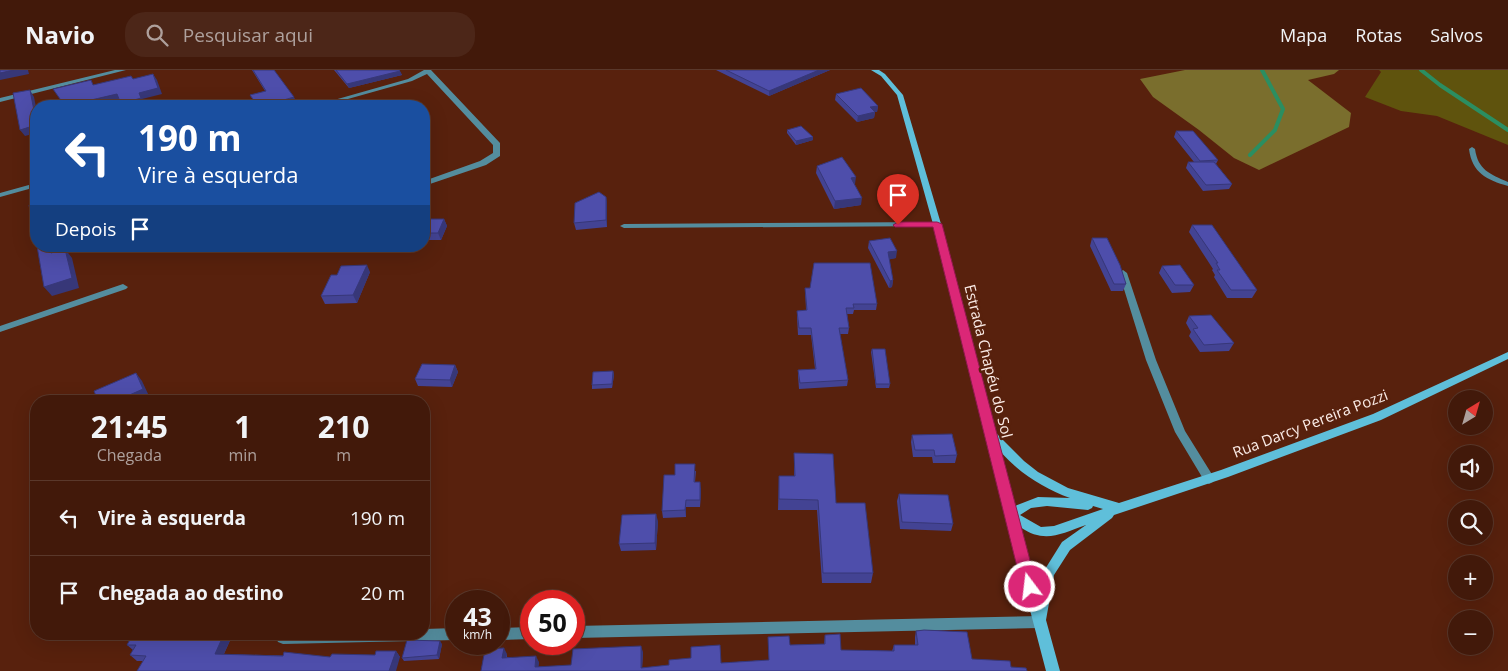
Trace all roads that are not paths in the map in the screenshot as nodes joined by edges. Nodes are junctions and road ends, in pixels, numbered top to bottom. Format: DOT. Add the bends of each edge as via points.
graph roads {
  1 [pos="123,70"];
  2 [pos="427,70"];
  3 [pos="874,70"];
  4 [pos="0,100"];
  5 [pos="338,100"];
  6 [pos="1472,149"];
  7 [pos="430,182"];
  8 [pos="1508,184"];
  9 [pos="30,186"];
  10 [pos="0,195"];
  11 [pos="937,224"];
  12 [pos="624,226"];
  13 [pos="1124,273"];
  14 [pos="123,287"];
  15 [pos="0,329"];
  16 [pos="1508,355"];
  17 [pos="990,432"];
  18 [pos="1209,479"];
  19 [pos="1118,508"];
  20 [pos="1011,515"];
  21 [pos="1039,622"];
  22 [pos="585,632"];
  23 [pos="445,634"];
  24 [pos="430,635"];
  25 [pos="1053,671"];
  1 -- 4 [label="street"];
  2 -- 5 [label="street" via="410,80"];
  2 -- 7 [label="street" via="497,145 497,154 483,163"];
  3 -- 11 [label="main road, Estrada Chapéu do Sol" via="883,75 900,95"];
  6 -- 8 [label="lane" via="1475,165 1485,174"];
  9 -- 10 [label="street"];
  11 -- 12 [label="street"];
  11 -- 17 [label="main road, Estrada Chapéu do Sol"];
  13 -- 18 [label="street" via="1151,360 1180,432"];
  14 -- 15 [label="street"];
  16 -- 18 [label="main road, Rua Darcy Pereira Pozzi" via="1377,417"];
  17 -- 19 [label="main road" via="1008,455 1035,477 1070,495"];
  17 -- 20 [label="main road, Estrada Chapéu do Sol"];
  18 -- 19 [label="main road, Rua Darcy Pereira Pozzi"];
  19 -- 20 [label="main road, Rua Darcy Pereira Pozzi" via="1031,502"];
  19 -- 20 [label="main road, Rua Darcy Pereira Pozzi" via="1054,531 1041,532"];
  19 -- 21 [label="main road" via="1066,546 1048,574"];
  20 -- 21 [label="main road, Estrada Chapéu do Sol"];
  21 -- 22 [label="street"];
  21 -- 25 [label="main road, Estrada Chapéu do Sol"];
  23 -- 24 [label="street"];
}
